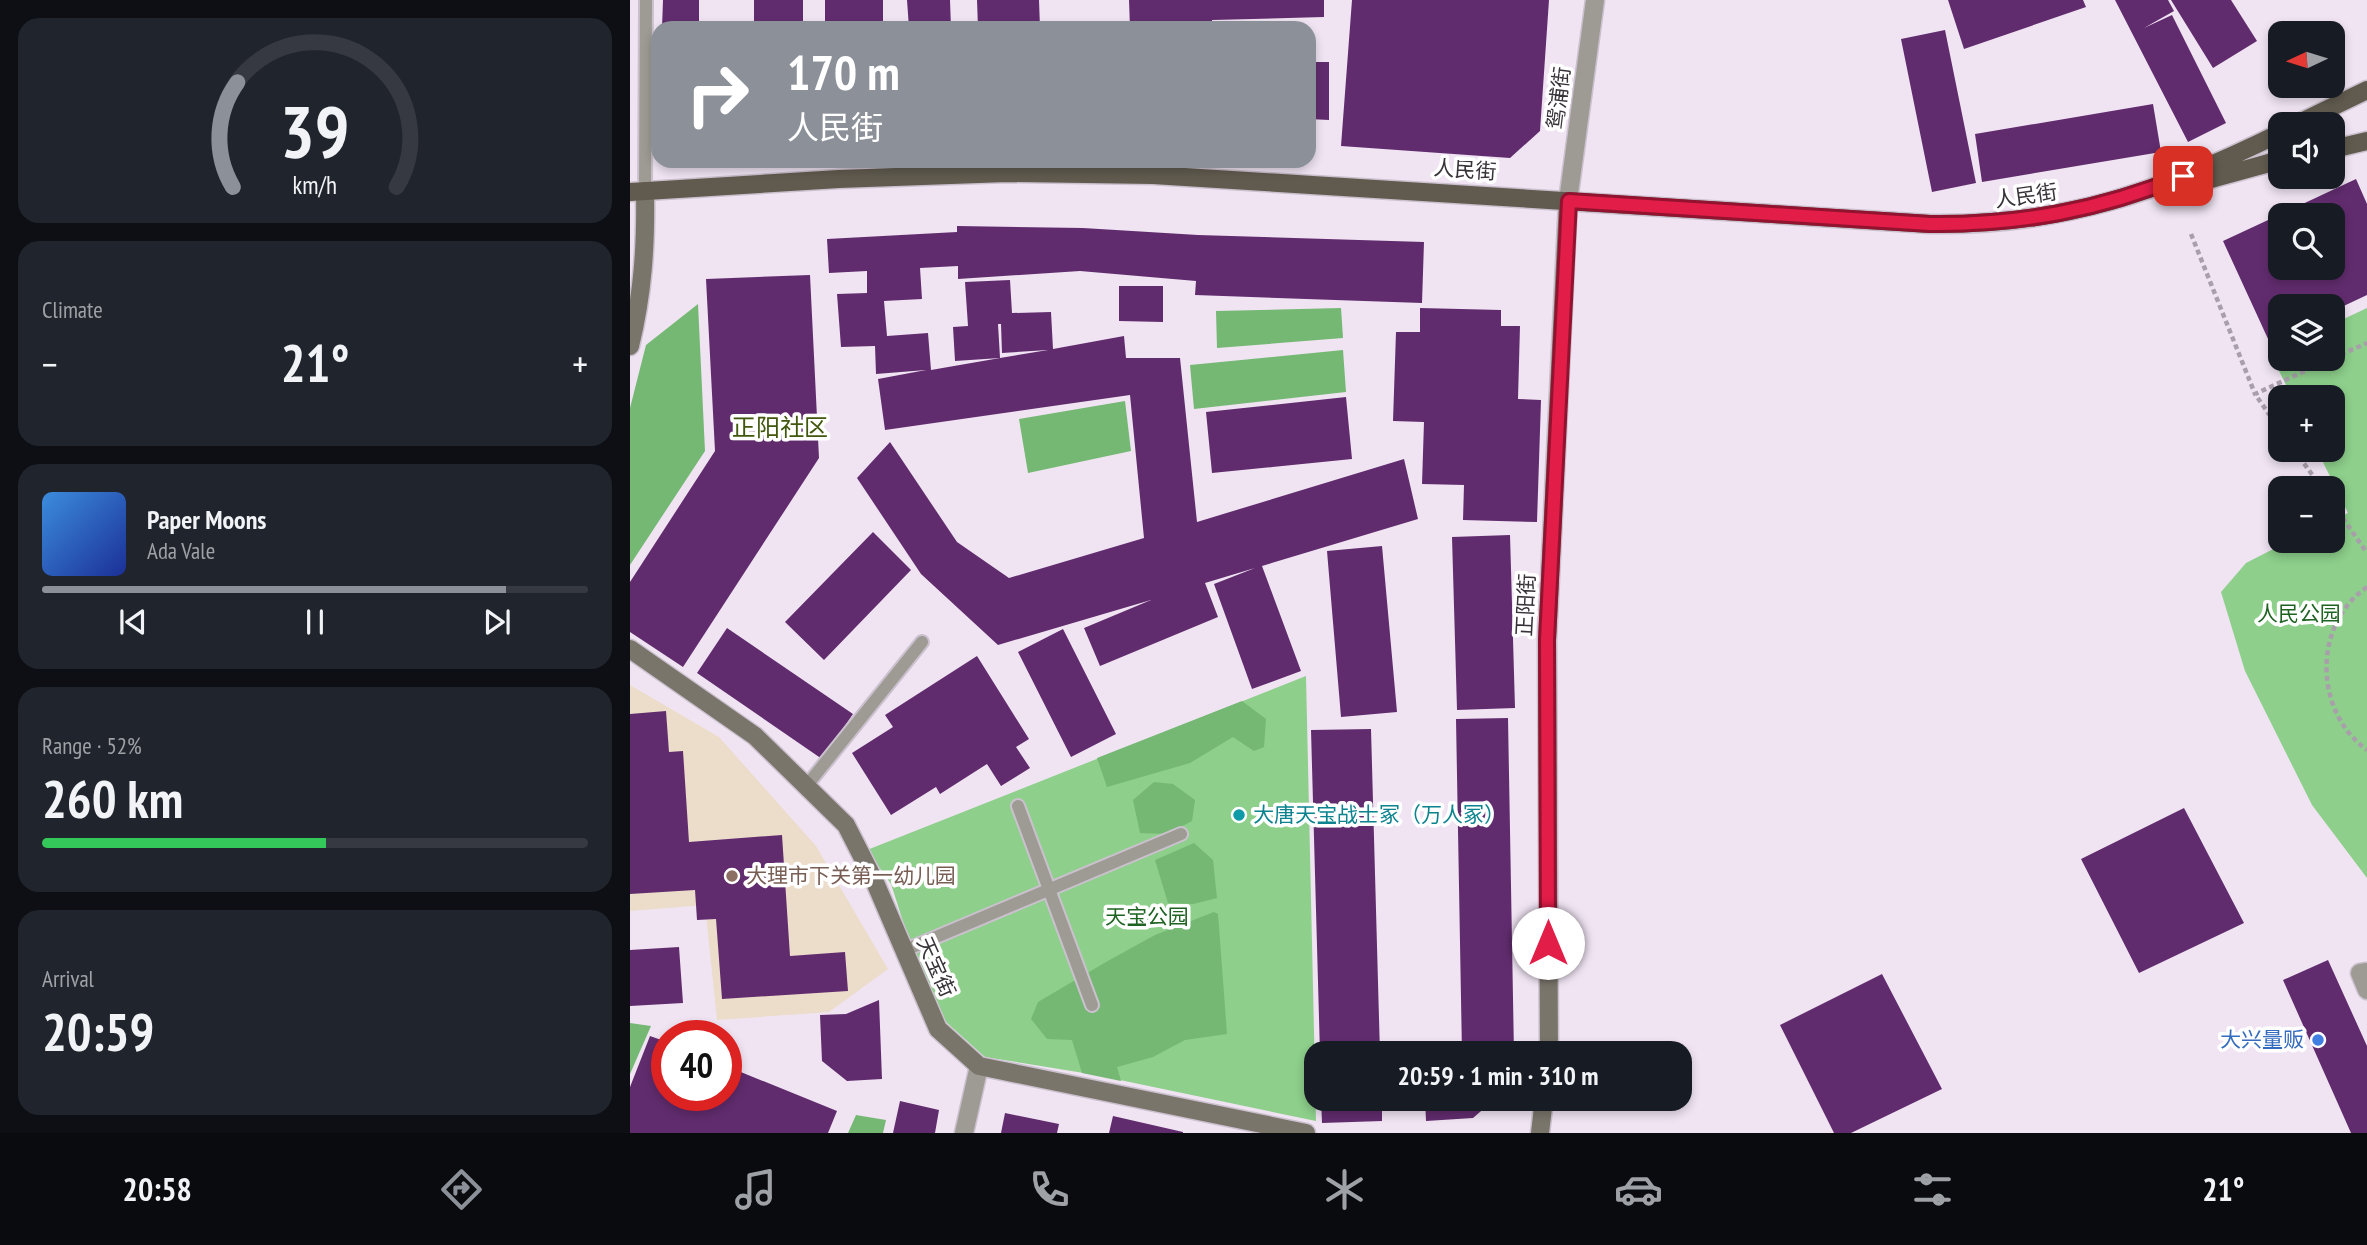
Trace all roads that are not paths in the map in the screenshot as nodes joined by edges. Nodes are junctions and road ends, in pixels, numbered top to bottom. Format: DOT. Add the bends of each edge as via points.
graph roads {
  1 [pos="646,0"];
  2 [pos="1595,0"];
  3 [pos="2367,90"];
  4 [pos="2322,112"];
  5 [pos="2268,138"];
  6 [pos="2367,141"];
  7 [pos="2345,146"];
  8 [pos="2268,164"];
  9 [pos="637,191"];
  10 [pos="2133,195"];
  11 [pos="1569,201"];
  12 [pos="630,346"];
  13 [pos="922,642"];
  14 [pos="630,649"];
  15 [pos="808,785"];
  16 [pos="1018,806"];
  17 [pos="1181,834"];
  18 [pos="1050,891"];
  19 [pos="903,951"];
  20 [pos="2367,972"];
  21 [pos="2367,990"];
  22 [pos="1092,1005"];
  23 [pos="1549,1041"];
  24 [pos="979,1066"];
  25 [pos="1542,1111"];
  26 [pos="964,1133"];
  27 [pos="1306,1133"];
  28 [pos="1539,1133"];
  1 -- 9 [label="lane"];
  2 -- 11 [label="street, 鸳浦街"];
  3 -- 4 [label="main road"];
  5 -- 10 [label="main road, 人民街"];
  6 -- 7 [label="main road"];
  8 -- 10 [label="main road" via="2185,188"];
  9 -- 11 [label="main road, 人民街" via="839,179 1087,174"];
  9 -- 12 [label="street" via="646,250 642,296"];
  10 -- 11 [label="main road, 人民街" via="2056,216 1963,225"];
  11 -- 23 [label="street, 正阳街" via="1547,640"];
  13 -- 15 [label="lane"];
  14 -- 15 [label="street, 天宝街" via="755,736"];
  15 -- 19 [label="street, 天宝街" via="846,825"];
  16 -- 18 [label="lane"];
  17 -- 18 [label="lane"];
  18 -- 19 [label="lane"];
  18 -- 22 [label="lane"];
  19 -- 24 [label="street, 天宝街" via="938,1029"];
  20 -- 21 [label="street" via="2360,973"];
  24 -- 26 [label="street"];
  24 -- 27 [label="street"];
  25 -- 28 [label="street"];
}
